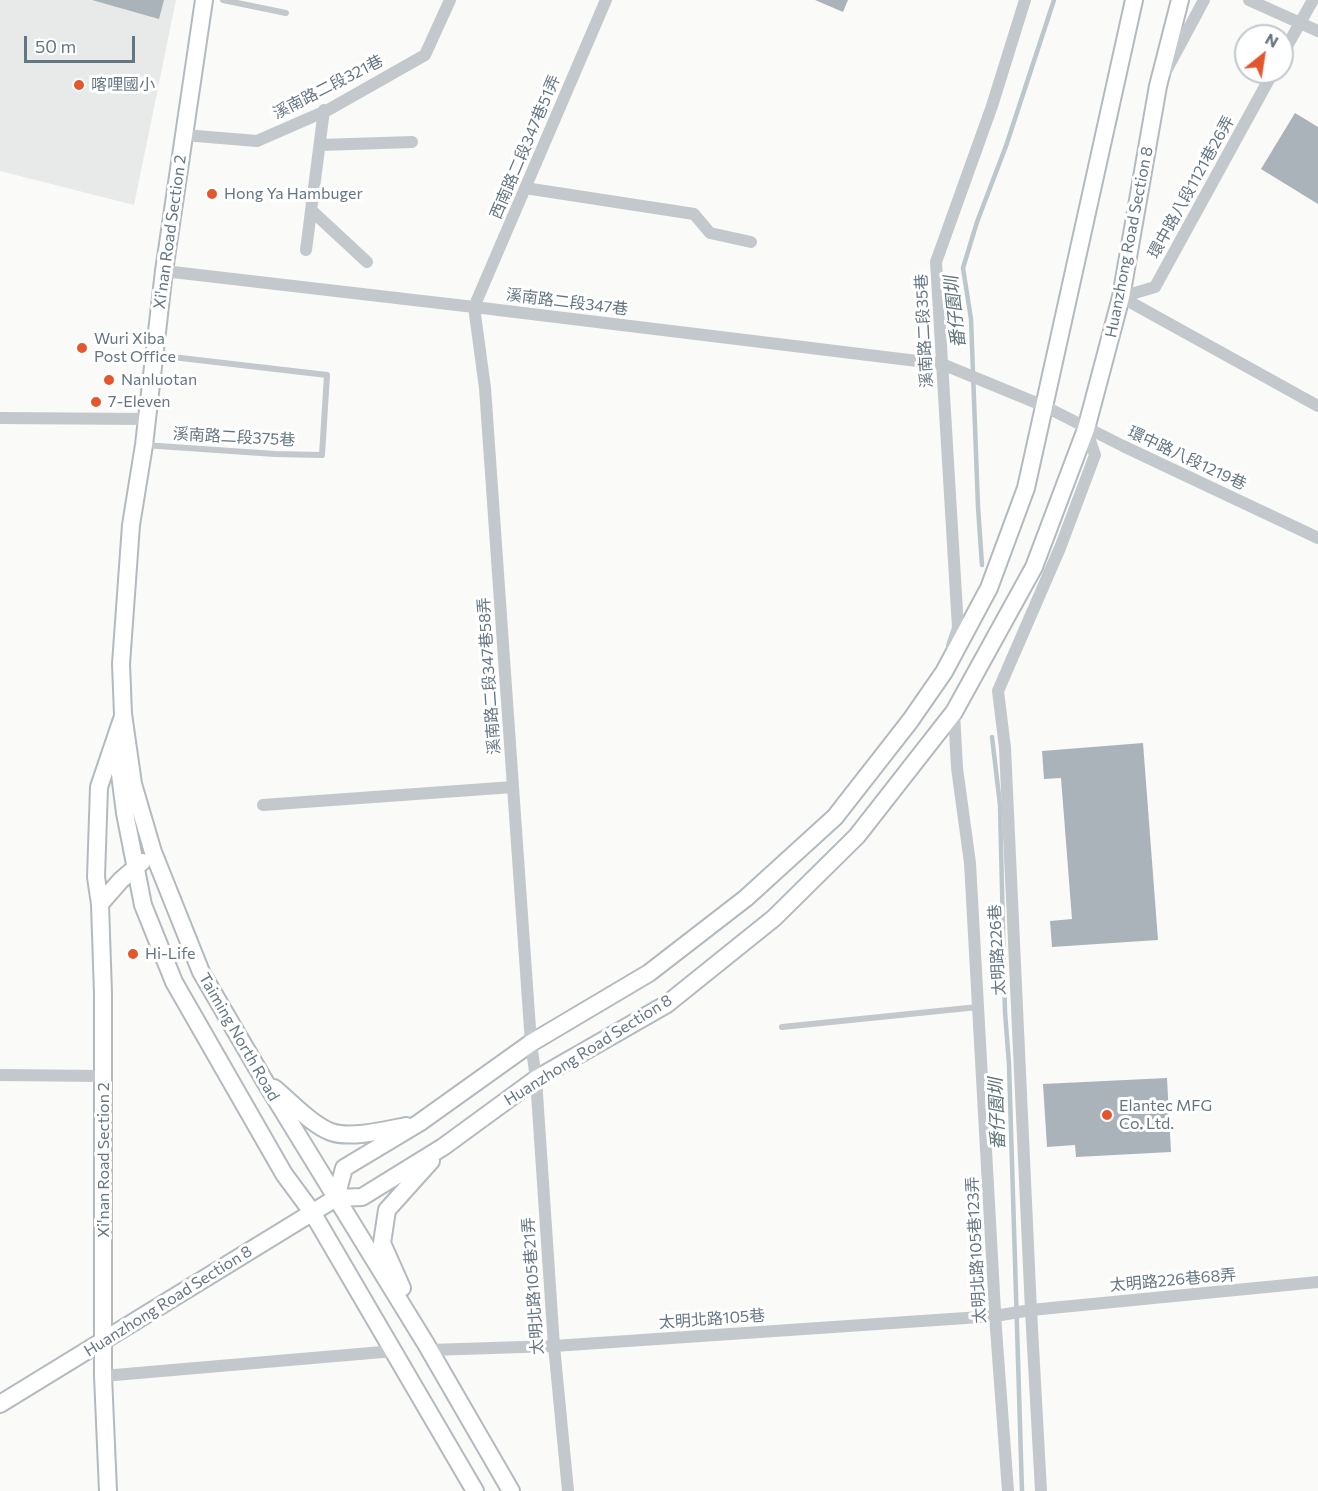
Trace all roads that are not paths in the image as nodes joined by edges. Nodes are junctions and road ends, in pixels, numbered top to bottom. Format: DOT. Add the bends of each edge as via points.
graph roads {
  1 [pos="204,0"];
  2 [pos="223,0"];
  3 [pos="450,0"];
  4 [pos="606,0"];
  5 [pos="1025,0"];
  6 [pos="1134,0"];
  7 [pos="1180,0"];
  8 [pos="1204,0"];
  9 [pos="1249,0"];
  10 [pos="1313,0"];
  11 [pos="286,13"];
  12 [pos="1300,22"];
  13 [pos="1318,31"];
  14 [pos="1294,33"];
  15 [pos="1265,84"];
  16 [pos="1158,86"];
  17 [pos="324,110"];
  18 [pos="184,135"];
  19 [pos="412,142"];
  20 [pos="320,145"];
  21 [pos="525,188"];
  22 [pos="311,210"];
  23 [pos="751,242"];
  24 [pos="306,250"];
  25 [pos="367,262"];
  26 [pos="164,271"];
  27 [pos="1121,297"];
  28 [pos="474,307"];
  29 [pos="154,355"];
  30 [pos="942,364"];
  31 [pos="979,379"];
  32 [pos="1044,406"];
  33 [pos="1318,406"];
  34 [pos="0,418"];
  35 [pos="147,419"];
  36 [pos="1086,429"];
  37 [pos="144,445"];
  38 [pos="1318,538"];
  39 [pos="944,672"];
  40 [pos="954,712"];
  41 [pos="123,714"];
  42 [pos="513,787"];
  43 [pos="263,805"];
  44 [pos="153,852"];
  45 [pos="135,868"];
  46 [pos="100,904"];
  47 [pos="979,1007"];
  48 [pos="782,1027"];
  49 [pos="531,1043"];
  50 [pos="0,1075"];
  51 [pos="104,1076"];
  52 [pos="536,1078"];
  53 [pos="264,1080"];
  54 [pos="419,1123"];
  55 [pos="443,1147"];
  56 [pos="336,1198"];
  57 [pos="312,1212"];
  58 [pos="1318,1282"];
  59 [pos="1031,1310"];
  60 [pos="995,1316"];
  61 [pos="103,1342"];
  62 [pos="554,1346"];
  63 [pos="428,1347"];
  64 [pos="394,1351"];
  65 [pos="103,1376"];
  66 [pos="0,1404"];
  67 [pos="108,1491"];
  68 [pos="475,1491"];
  69 [pos="511,1491"];
  70 [pos="568,1491"];
  71 [pos="1008,1491"];
  72 [pos="1041,1491"];
  1 -- 18 [label="street, Xi'nan Road Section 2"];
  2 -- 11 [label="lane"];
  3 -- 17 [label="street, 溪南路二段321巷" via="425,55"];
  4 -- 21 [label="street, 西南路二段347巷51弄"];
  5 -- 30 [label="street, 溪南路二段35巷" via="936,262"];
  6 -- 32 [label="street, Huanzhong Road Section 8"];
  7 -- 16 [label="street, Huanzhong Road Section 8"];
  8 -- 16 [label="street"];
  9 -- 12 [label="street"];
  10 -- 12 [label="street"];
  12 -- 13 [label="street"];
  12 -- 14 [label="street"];
  15 -- 27 [label="street, 環中路八段1121巷26弄" via="1155,287"];
  16 -- 27 [label="street, Huanzhong Road Section 8"];
  17 -- 18 [label="street, 溪南路二段321巷" via="257,141"];
  17 -- 20 [label="street"];
  18 -- 26 [label="street, Xi'nan Road Section 2"];
  19 -- 20 [label="street"];
  20 -- 22 [label="street"];
  21 -- 23 [label="street" via="694,214 710,232"];
  21 -- 28 [label="street, 西南路二段347巷51弄"];
  22 -- 24 [label="street"];
  22 -- 25 [label="street"];
  26 -- 28 [label="street, 溪南路二段347巷"];
  26 -- 29 [label="street, Xi'nan Road Section 2"];
  27 -- 33 [label="street"];
  27 -- 36 [label="street, Huanzhong Road Section 8"];
  28 -- 30 [label="street, 溪南路二段347巷"];
  28 -- 42 [label="street, 溪南路二段347巷58弄" via="485,388"];
  29 -- 35 [label="street, Xi'nan Road Section 2"];
  29 -- 37 [label="lane, 溪南路二段375巷" via="327,375 322,455"];
  30 -- 31 [label="street, 溪南路二段347巷"];
  30 -- 39 [label="street, 溪南路二段35巷" via="958,628"];
  31 -- 32 [label="street, 環中路八段1219巷"];
  32 -- 36 [label="street, 環中路八段1219巷"];
  32 -- 39 [label="street, Huanzhong Road Section 8" via="1026,488 989,588"];
  34 -- 35 [label="street"];
  35 -- 37 [label="street, Xi'nan Road Section 2"];
  36 -- 38 [label="street, 環中路八段1219巷"];
  36 -- 40 [label="street, Huanzhong Road Section 8" via="1034,567"];
  36 -- 59 [label="street, 太明路226巷" via="1095,456 998,691 1005,748"];
  37 -- 41 [label="street, Xi'nan Road Section 2" via="131,525 125,598"];
  39 -- 49 [label="street, Huanzhong Road Section 8" via="835,817 767,880 649,973"];
  40 -- 47 [label="street, 太明北路105巷123弄" via="970,863"];
  40 -- 52 [label="street, Huanzhong Road Section 8" via="857,836 774,918 667,1004"];
  41 -- 44 [label="street, Taiming North Road" via="133,784"];
  41 -- 45 [label="street, Taiming North Road" via="120,774"];
  41 -- 46 [label="street, Xi'nan Road Section 2" via="99,787 96,877"];
  42 -- 43 [label="street"];
  42 -- 49 [label="street, 溪南路二段347巷58弄"];
  44 -- 45 [label="street"];
  44 -- 53 [label="street, Taiming North Road" via="201,972"];
  45 -- 46 [label="street"];
  45 -- 57 [label="street, Taiming North Road" via="143,904 174,982 284,1174"];
  46 -- 51 [label="street, Xi'nan Road Section 2"];
  47 -- 48 [label="lane"];
  47 -- 60 [label="street, 太明北路105巷123弄"];
  49 -- 52 [label="street, 太明北路105巷21弄"];
  49 -- 54 [label="street, Huanzhong Road Section 8"];
  50 -- 51 [label="street"];
  51 -- 61 [label="street, Xi'nan Road Section 2"];
  52 -- 55 [label="street, Huanzhong Road Section 8"];
  52 -- 62 [label="street, 太明北路105巷21弄"];
  53 -- 54 [label="street, Huanzhong Road Section 8" via="332,1132 368,1134"];
  53 -- 56 [label="street, Taiming North Road"];
  54 -- 56 [label="street, Huanzhong Road Section 8" via="344,1168"];
  55 -- 56 [label="street, Huanzhong Road Section 8" via="362,1197"];
  55 -- 63 [label="street, Huanzhong Road Section 8" via="387,1210 382,1243"];
  56 -- 57 [label="street, Huanzhong Road Section 8"];
  56 -- 63 [label="street, Taiming North Road"];
  57 -- 61 [label="street, Huanzhong Road Section 8"];
  57 -- 64 [label="street, Taiming North Road"];
  58 -- 59 [label="street, 太明路226巷68弄"];
  59 -- 60 [label="street, 太明路226巷68弄"];
  59 -- 72 [label="street, 太明路226巷"];
  60 -- 62 [label="street, 太明北路105巷"];
  60 -- 71 [label="street, 太明北路105巷123弄"];
  61 -- 65 [label="street, Xi'nan Road Section 2"];
  61 -- 66 [label="street, Huanzhong Road Section 8"];
  62 -- 63 [label="street, 太明北路105巷"];
  62 -- 70 [label="street, 太明北路105巷21弄"];
  63 -- 69 [label="street, Taiming North Road"];
  64 -- 65 [label="street"];
  64 -- 68 [label="street, Taiming North Road"];
  65 -- 67 [label="street, Xi'nan Road Section 2"];
}
